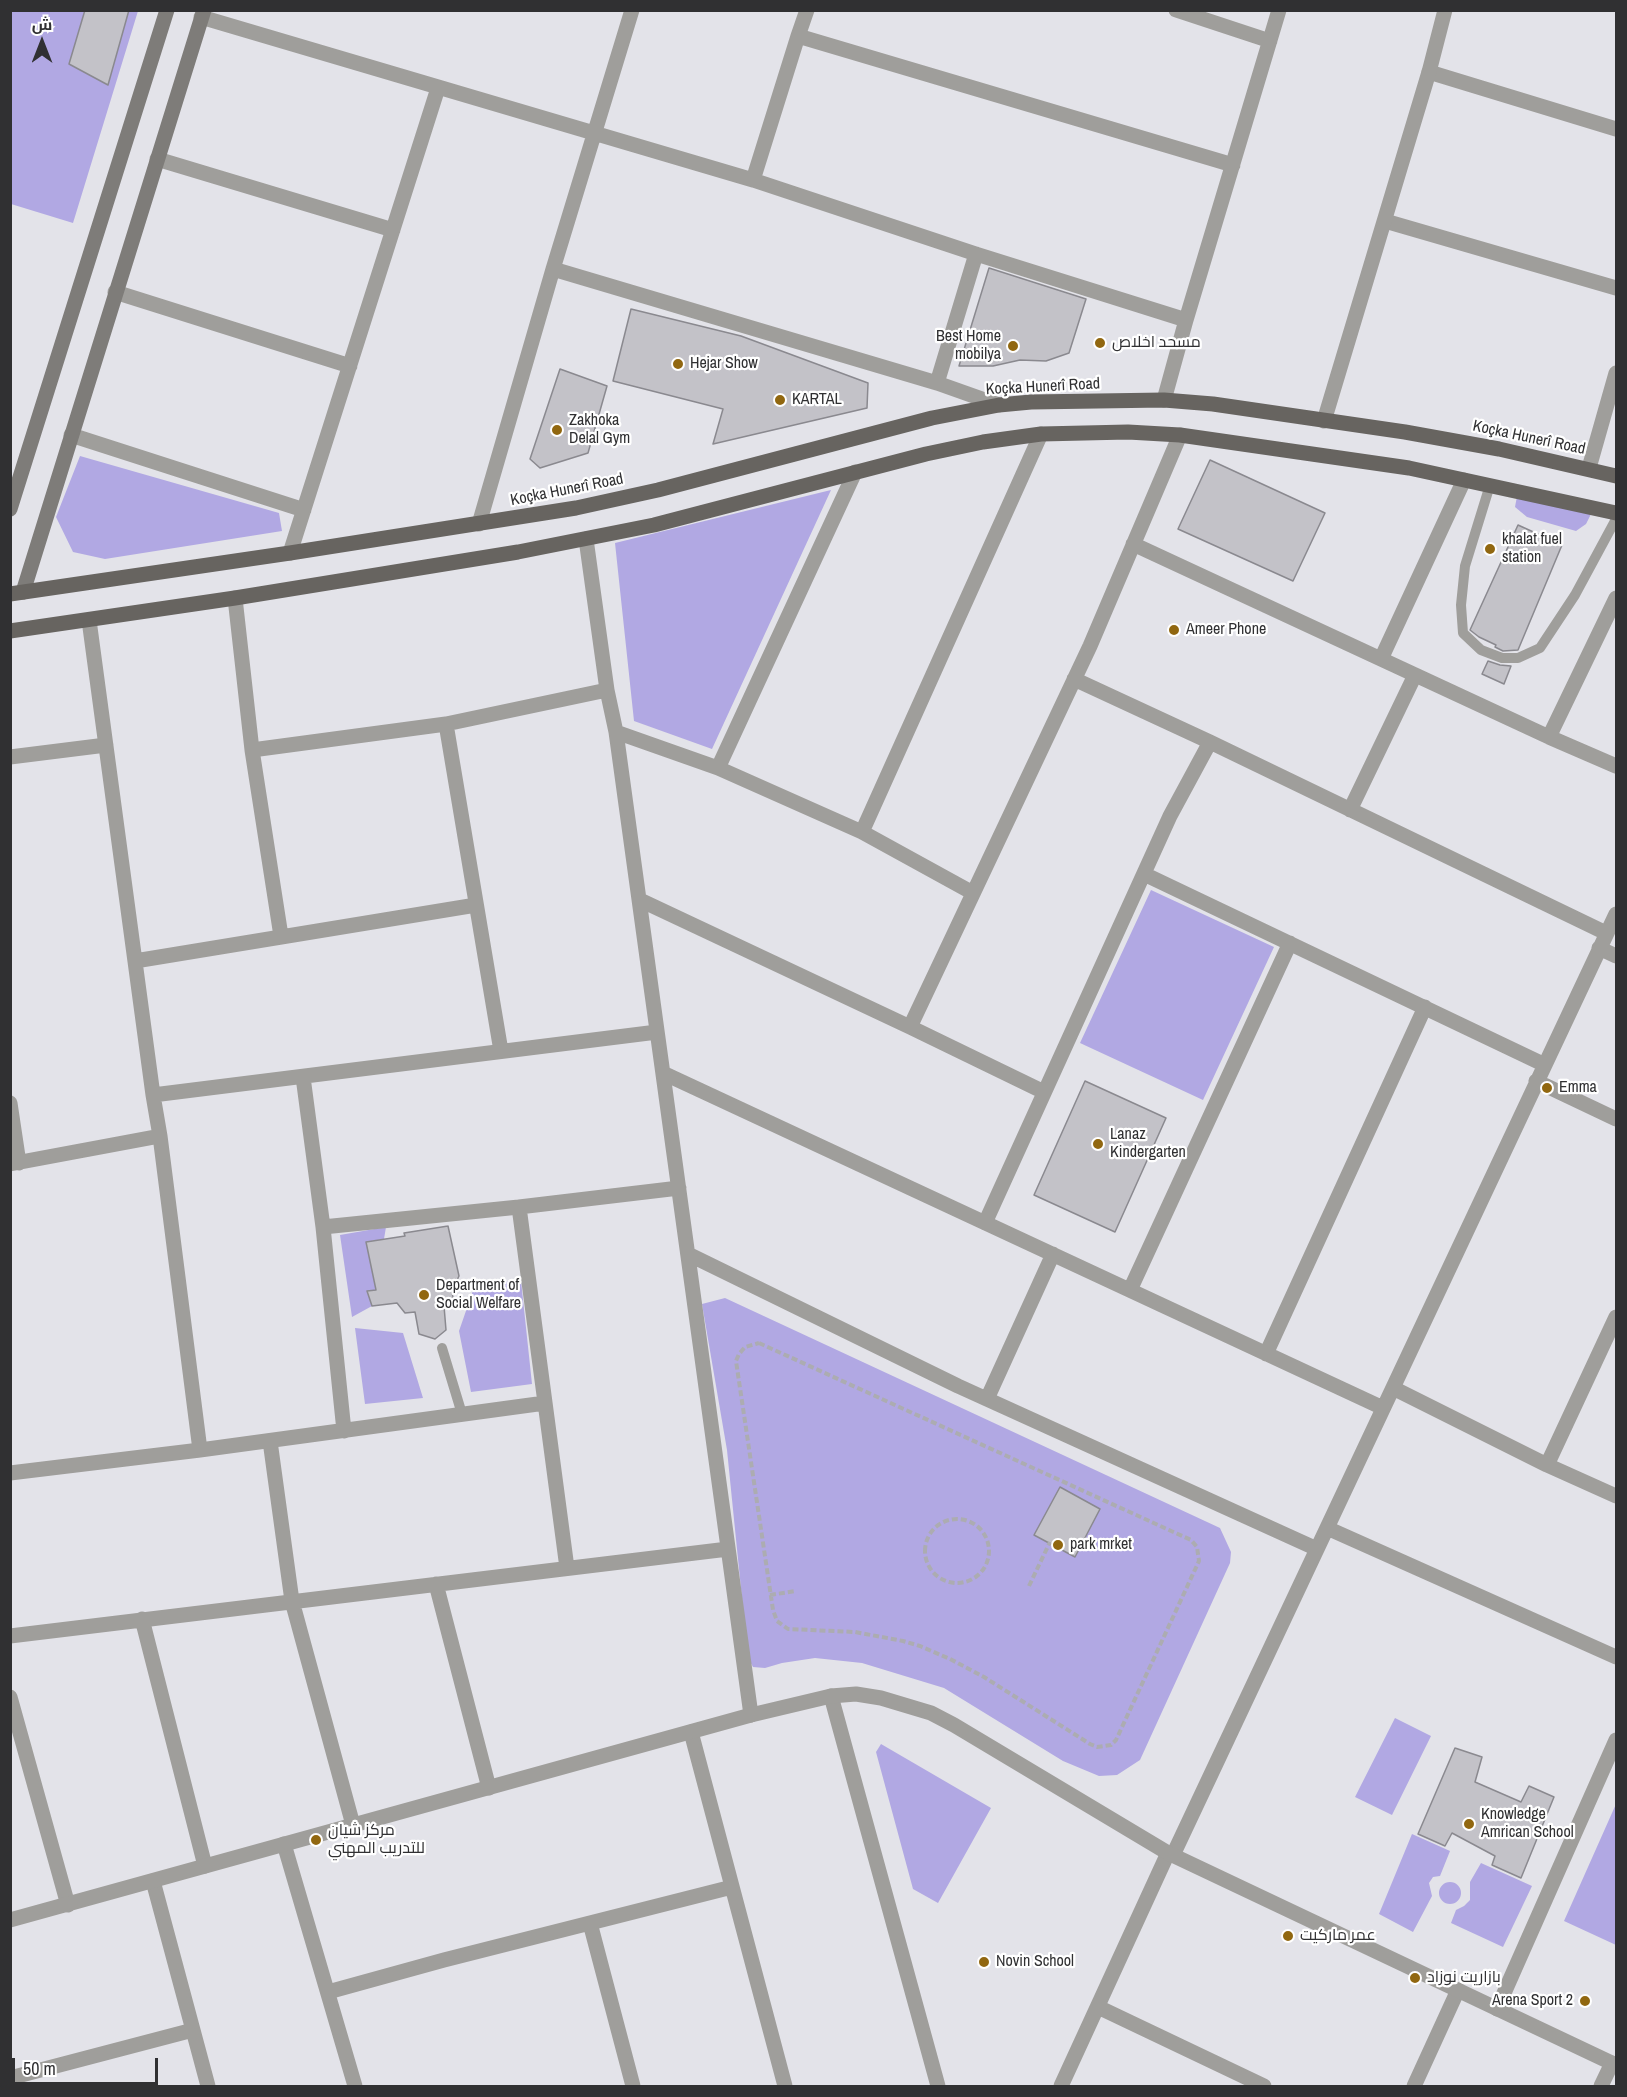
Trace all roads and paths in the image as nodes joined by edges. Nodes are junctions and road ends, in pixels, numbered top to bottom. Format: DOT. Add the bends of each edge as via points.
graph roads {
  1 [pos="167,10"];
  2 [pos="632,10"];
  3 [pos="807,10"];
  4 [pos="1176,10"];
  5 [pos="1279,10"];
  6 [pos="1445,10"];
  7 [pos="202,14"];
  8 [pos="798,36"];
  9 [pos="1270,41"];
  10 [pos="1430,72"];
  11 [pos="438,88"];
  12 [pos="1617,129"];
  13 [pos="594,133"];
  14 [pos="157,159"];
  15 [pos="1233,165"];
  16 [pos="753,180"];
  17 [pos="1385,221"];
  18 [pos="393,230"];
  19 [pos="976,254"];
  20 [pos="553,269"];
  21 [pos="1617,288"];
  22 [pos="115,292"];
  23 [pos="1186,320"];
  24 [pos="350,366"];
  25 [pos="1617,373"];
  26 [pos="937,383"];
  27 [pos="1164,400"];
  28 [pos="999,405"];
  29 [pos="1324,421"];
  30 [pos="1041,434"];
  31 [pos="70,435"];
  32 [pos="1180,435"];
  33 [pos="1589,468"];
  34 [pos="855,472"];
  35 [pos="1617,476"];
  36 [pos="1464,480"];
  37 [pos="1490,485"];
  38 [pos="10,509"];
  39 [pos="304,510"];
  40 [pos="1617,513"];
  41 [pos="1617,519"];
  42 [pos="478,524"];
  43 [pos="586,539"];
  44 [pos="1133,544"];
  45 [pos="290,553"];
  46 [pos="17,593"];
  47 [pos="235,598"];
  48 [pos="1617,598"];
  49 [pos="89,620"];
  50 [pos="10,632"];
  51 [pos="1381,659"];
  52 [pos="1415,675"];
  53 [pos="1074,679"];
  54 [pos="607,690"];
  55 [pos="446,724"];
  56 [pos="616,732"];
  57 [pos="1549,737"];
  58 [pos="1210,742"];
  59 [pos="106,746"];
  60 [pos="252,750"];
  61 [pos="10,758"];
  62 [pos="1617,766"];
  63 [pos="718,768"];
  64 [pos="1350,810"];
  65 [pos="862,832"];
  66 [pos="1144,874"];
  67 [pos="974,893"];
  68 [pos="640,900"];
  69 [pos="477,905"];
  70 [pos="1617,914"];
  71 [pos="1606,933"];
  72 [pos="281,936"];
  73 [pos="1290,943"];
  74 [pos="1599,948"];
  75 [pos="1617,957"];
  76 [pos="135,961"];
  77 [pos="1425,1007"];
  78 [pos="910,1027"];
  79 [pos="657,1032"];
  80 [pos="501,1051"];
  81 [pos="1545,1065"];
  82 [pos="663,1073"];
  83 [pos="303,1077"];
  84 [pos="1536,1081"];
  85 [pos="1044,1092"];
  86 [pos="153,1095"];
  87 [pos="10,1103"];
  88 [pos="1617,1119"];
  89 [pos="160,1136"];
  90 [pos="15,1163"];
  91 [pos="679,1188"];
  92 [pos="519,1207"];
  93 [pos="985,1223"];
  94 [pos="323,1227"];
  95 [pos="688,1254"];
  96 [pos="1053,1254"];
  97 [pos="1130,1290"];
  98 [pos="1615,1323"];
  99 [pos="442,1348"];
  100 [pos="1266,1354"];
  101 [pos="1393,1388"];
  102 [pos="987,1399"];
  103 [pos="545,1403"];
  104 [pos="1383,1408"];
  105 [pos="462,1414"];
  106 [pos="344,1431"];
  107 [pos="270,1441"];
  108 [pos="200,1450"];
  109 [pos="1547,1465"];
  110 [pos="10,1473"];
  111 [pos="1617,1496"];
  112 [pos="1327,1528"];
  113 [pos="1050,1542"];
  114 [pos="728,1549"];
  115 [pos="1317,1549"];
  116 [pos="567,1568"];
  117 [pos="948,1582"];
  118 [pos="436,1584"];
  119 [pos="1029,1586"];
  120 [pos="796,1591"];
  121 [pos="770,1596"];
  122 [pos="292,1601"];
  123 [pos="142,1619"];
  124 [pos="10,1636"];
  125 [pos="1617,1657"];
  126 [pos="831,1696"];
  127 [pos="10,1697"];
  128 [pos="751,1715"];
  129 [pos="691,1732"];
  130 [pos="1617,1740"];
  131 [pos="489,1788"];
  132 [pos="353,1825"];
  133 [pos="284,1844"];
  134 [pos="1171,1854"];
  135 [pos="205,1866"];
  136 [pos="153,1881"];
  137 [pos="732,1887"];
  138 [pos="68,1905"];
  139 [pos="10,1920"];
  140 [pos="590,1923"];
  141 [pos="1458,1990"];
  142 [pos="328,1992"];
  143 [pos="1098,2007"];
  144 [pos="1497,2009"];
  145 [pos="193,2030"];
  146 [pos="1614,2064"];
  147 [pos="10,2078"];
  148 [pos="208,2086"];
  149 [pos="355,2086"];
  150 [pos="633,2086"];
  151 [pos="785,2086"];
  152 [pos="938,2086"];
  153 [pos="1061,2086"];
  154 [pos="1264,2086"];
  155 [pos="1414,2086"];
  156 [pos="1601,2086"];
  1 -- 38 [label="main road"];
  2 -- 13 [label="street"];
  3 -- 8 [label="street"];
  4 -- 9 [label="street"];
  5 -- 9 [label="street"];
  6 -- 10 [label="street"];
  7 -- 11 [label="street"];
  7 -- 14 [label="main road"];
  8 -- 15 [label="street"];
  8 -- 16 [label="street"];
  9 -- 15 [label="street"];
  10 -- 12 [label="street"];
  10 -- 17 [label="street"];
  11 -- 13 [label="street"];
  11 -- 18 [label="street"];
  13 -- 16 [label="street"];
  13 -- 20 [label="street"];
  14 -- 18 [label="street"];
  14 -- 22 [label="main road"];
  15 -- 23 [label="street"];
  16 -- 19 [label="street"];
  17 -- 21 [label="street"];
  17 -- 29 [label="street"];
  18 -- 24 [label="street"];
  19 -- 23 [label="street"];
  19 -- 26 [label="street"];
  20 -- 26 [label="street"];
  20 -- 42 [label="street"];
  22 -- 24 [label="street"];
  22 -- 31 [label="main road"];
  23 -- 27 [label="street"];
  24 -- 39 [label="street"];
  25 -- 33 [label="street"];
  26 -- 28 [label="street"];
  27 -- 28 [label="main road, Koçka Hunerî Road"];
  27 -- 29 [label="main road, Koçka Hunerî Road"];
  28 -- 42 [label="main road, Koçka Hunerî Road" via="932,418 597,504"];
  29 -- 33 [label="main road, Koçka Hunerî Road" via="1405,432"];
  30 -- 32 [label="main road"];
  30 -- 34 [label="main road" via="926,454"];
  30 -- 65 [label="street"];
  31 -- 39 [label="street"];
  31 -- 46 [label="main road"];
  32 -- 36 [label="main road" via="1360,460"];
  32 -- 44 [label="street"];
  33 -- 35 [label="main road, Koçka Hunerî Road"];
  34 -- 43 [label="main road"];
  34 -- 63 [label="street"];
  36 -- 37 [label="main road"];
  36 -- 51 [label="street"];
  37 -- 40 [label="main road"];
  37 -- 41 [label="lane" via="1465,566 1461,614 1463,633 1481,650 1502,658 1518,658 1540,648"];
  39 -- 45 [label="street"];
  42 -- 45 [label="main road, Koçka Hunerî Road"];
  43 -- 47 [label="main road"];
  43 -- 54 [label="street"];
  44 -- 51 [label="street"];
  44 -- 53 [label="street"];
  45 -- 46 [label="main road, Koçka Hunerî Road"];
  47 -- 49 [label="main road"];
  47 -- 60 [label="street"];
  48 -- 57 [label="street"];
  49 -- 50 [label="main road"];
  49 -- 59 [label="street"];
  51 -- 52 [label="street"];
  52 -- 57 [label="street"];
  52 -- 64 [label="street"];
  53 -- 58 [label="street"];
  53 -- 67 [label="street"];
  54 -- 55 [label="street"];
  54 -- 56 [label="street"];
  55 -- 60 [label="street"];
  55 -- 69 [label="street"];
  56 -- 63 [label="street"];
  56 -- 68 [label="street"];
  57 -- 62 [label="street"];
  58 -- 64 [label="street"];
  58 -- 66 [label="street"];
  59 -- 61 [label="street"];
  59 -- 76 [label="street"];
  60 -- 72 [label="street"];
  63 -- 65 [label="street"];
  64 -- 71 [label="street"];
  65 -- 67 [label="street"];
  66 -- 73 [label="street"];
  66 -- 85 [label="street"];
  67 -- 78 [label="street"];
  68 -- 78 [label="street"];
  68 -- 79 [label="street"];
  69 -- 72 [label="street"];
  69 -- 80 [label="street"];
  70 -- 71 [label="street"];
  71 -- 74 [label="street"];
  72 -- 76 [label="street"];
  73 -- 77 [label="street"];
  73 -- 97 [label="street"];
  74 -- 75 [label="street"];
  74 -- 81 [label="street"];
  76 -- 86 [label="street"];
  77 -- 81 [label="street"];
  77 -- 100 [label="street"];
  78 -- 85 [label="street"];
  79 -- 80 [label="street"];
  79 -- 82 [label="street"];
  80 -- 83 [label="street"];
  81 -- 84 [label="street"];
  82 -- 91 [label="street"];
  82 -- 93 [label="street"];
  83 -- 86 [label="street"];
  83 -- 94 [label="street"];
  84 -- 88 [label="street"];
  84 -- 101 [label="street"];
  85 -- 93 [label="street"];
  86 -- 89 [label="street"];
  87 -- 90 [label="street"];
  89 -- 90 [label="street"];
  89 -- 108 [label="street"];
  91 -- 92 [label="street"];
  91 -- 95 [label="street"];
  92 -- 94 [label="street"];
  92 -- 103 [label="street"];
  93 -- 96 [label="street"];
  94 -- 106 [label="street"];
  95 -- 102 [label="street"];
  95 -- 114 [label="street"];
  96 -- 97 [label="street"];
  96 -- 102 [label="street"];
  97 -- 100 [label="street"];
  98 -- 109 [label="street"];
  99 -- 105 [label="lane"];
  100 -- 104 [label="street"];
  101 -- 104 [label="street"];
  101 -- 109 [label="street"];
  102 -- 115 [label="street"];
  103 -- 105 [label="street"];
  103 -- 116 [label="street"];
  104 -- 112 [label="street"];
  105 -- 106 [label="street"];
  106 -- 107 [label="street"];
  107 -- 108 [label="street"];
  107 -- 122 [label="street"];
  108 -- 110 [label="street"];
  109 -- 111 [label="street"];
  112 -- 115 [label="street"];
  112 -- 125 [label="street"];
  113 -- 119 [label="path"];
  114 -- 116 [label="street"];
  114 -- 128 [label="street"];
  115 -- 134 [label="street"];
  116 -- 118 [label="street"];
  117 -- 117 [label="path" via="931,1570 926,1561 926,1540 938,1524 959,1518 979,1527 989,1546 989,1557 985,1567 969,1581"];
  118 -- 122 [label="street"];
  118 -- 131 [label="street"];
  120 -- 121 [label="path"];
  121 -- 121 [label="path" via="736,1361 742,1349 759,1343 1191,1540 1200,1562 1116,1740 1104,1747 1090,1744 984,1677 913,1644 855,1632 788,1629 777,1621"];
  122 -- 123 [label="street"];
  122 -- 132 [label="street"];
  123 -- 124 [label="street"];
  123 -- 135 [label="street"];
  126 -- 128 [label="street"];
  126 -- 134 [label="street" via="881,1698 931,1713"];
  126 -- 152 [label="street"];
  127 -- 138 [label="street"];
  128 -- 129 [label="street"];
  129 -- 131 [label="street"];
  129 -- 137 [label="street"];
  130 -- 144 [label="street"];
  131 -- 132 [label="street"];
  132 -- 133 [label="street"];
  133 -- 135 [label="street"];
  133 -- 142 [label="street"];
  134 -- 141 [label="street"];
  134 -- 143 [label="street"];
  135 -- 136 [label="street"];
  136 -- 138 [label="street"];
  136 -- 145 [label="street"];
  137 -- 140 [label="street"];
  137 -- 151 [label="street"];
  138 -- 139 [label="street"];
  140 -- 142 [label="street"];
  140 -- 150 [label="street"];
  141 -- 144 [label="street"];
  141 -- 155 [label="street"];
  142 -- 149 [label="street"];
  143 -- 153 [label="street"];
  143 -- 154 [label="street"];
  144 -- 146 [label="street"];
  145 -- 147 [label="street"];
  145 -- 148 [label="street"];
  146 -- 156 [label="street"];
}
